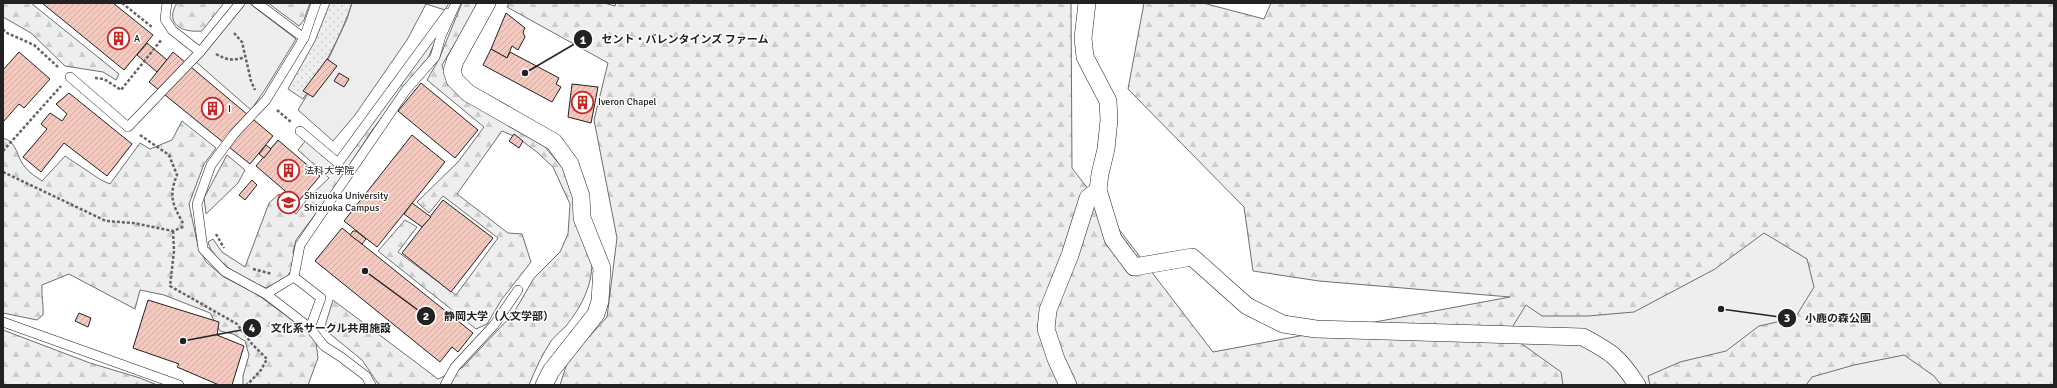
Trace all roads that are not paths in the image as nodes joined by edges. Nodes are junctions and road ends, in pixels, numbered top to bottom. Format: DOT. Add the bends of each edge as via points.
graph roads {
  1 [pos="167,3"];
  2 [pos="240,3"];
  3 [pos="257,3"];
  4 [pos="316,3"];
  5 [pos="456,3"];
  6 [pos="487,3"];
  7 [pos="1087,3"];
  8 [pos="304,38"];
  9 [pos="202,48"];
  10 [pos="70,77"];
  11 [pos="300,131"];
  12 [pos="1098,190"];
  13 [pos="294,277"];
  14 [pos="518,290"];
  15 [pos="266,294"];
  16 [pos="3,322"];
  17 [pos="310,328"];
  18 [pos="179,385"];
  19 [pos="371,385"];
  20 [pos="445,385"];
  21 [pos="544,385"];
  22 [pos="1068,385"];
  23 [pos="1637,385"];
  1 -- 9 [label="lane" via="165,19 172,30"];
  2 -- 9 [label="lane"];
  3 -- 8 [label="lane"];
  4 -- 8 [label="lane"];
  5 -- 11 [label="lane" via="338,164"];
  5 -- 13 [label="lane" via="435,56 406,90 300,245"];
  6 -- 21 [label="street" via="455,61 452,70 456,80 468,92 554,142 570,164 580,196 582,218 602,268 600,301 596,314 559,359"];
  7 -- 12 [label="street" via="1083,38 1085,57 1108,101 1106,149"];
  8 -- 15 [label="lane" via="266,100 234,134 211,164 197,204 203,249 224,271"];
  9 -- 10 [label="lane" via="128,127"];
  12 -- 22 [label="street" via="1088,198 1070,255 1048,310 1046,329"];
  12 -- 23 [label="street" via="1113,239 1134,267 1192,257 1247,306 1283,324 1316,329 1582,337 1609,350"];
  13 -- 15 [label="lane"];
  13 -- 17 [label="lane" via="321,298"];
  14 -- 20 [label="lane" via="494,325 455,367"];
  15 -- 17 [label="lane"];
  16 -- 18 [label="lane"];
  17 -- 19 [label="lane" via="324,346 360,371"];
}
